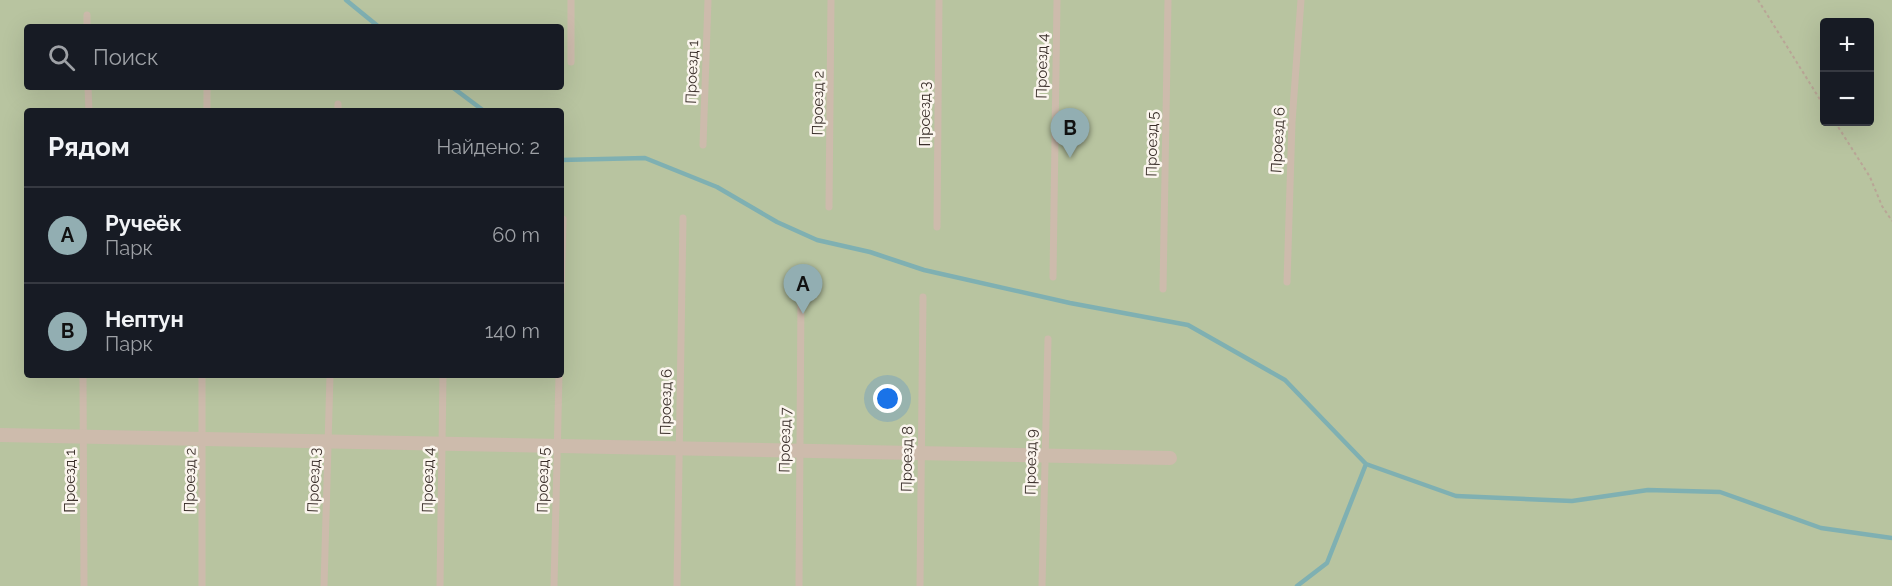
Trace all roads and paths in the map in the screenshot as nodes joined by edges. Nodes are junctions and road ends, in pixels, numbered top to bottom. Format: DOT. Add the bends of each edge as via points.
graph roads {
  1 [pos="571,0"];
  2 [pos="708,0"];
  3 [pos="831,0"];
  4 [pos="939,0"];
  5 [pos="1057,0"];
  6 [pos="1168,0"];
  7 [pos="1301,0"];
  8 [pos="1758,0"];
  9 [pos="87,15"];
  10 [pos="87,24"];
  11 [pos="571,62"];
  12 [pos="88,90"];
  13 [pos="207,90"];
  14 [pos="1820,100"];
  15 [pos="89,108"];
  16 [pos="207,108"];
  17 [pos="1838,126"];
  18 [pos="703,145"];
  19 [pos="829,207"];
  20 [pos="683,218"];
  21 [pos="1892,221"];
  22 [pos="937,228"];
  23 [pos="1053,277"];
  24 [pos="1287,282"];
  25 [pos="1163,289"];
  26 [pos="801,293"];
  27 [pos="923,297"];
  28 [pos="1048,339"];
  29 [pos="83,378"];
  30 [pos="202,378"];
  31 [pos="330,378"];
  32 [pos="443,378"];
  33 [pos="559,378"];
  34 [pos="0,435"];
  35 [pos="84,436"];
  36 [pos="204,439"];
  37 [pos="328,441"];
  38 [pos="442,444"];
  39 [pos="557,446"];
  40 [pos="678,449"];
  41 [pos="798,451"];
  42 [pos="921,453"];
  43 [pos="1044,456"];
  44 [pos="1170,458"];
  45 [pos="84,586"];
  46 [pos="202,586"];
  47 [pos="324,586"];
  48 [pos="440,586"];
  49 [pos="554,586"];
  50 [pos="677,586"];
  51 [pos="798,586"];
  52 [pos="920,586"];
  53 [pos="1042,586"];
  1 -- 11 [label="lane"];
  2 -- 18 [label="lane, Проезд 1"];
  3 -- 19 [label="lane, Проезд 2"];
  4 -- 22 [label="lane, Проезд 3"];
  5 -- 23 [label="lane, Проезд 4"];
  6 -- 25 [label="lane, Проезд 5"];
  7 -- 24 [label="lane, Проезд 6"];
  8 -- 14 [label="path"];
  9 -- 10 [label="lane"];
  12 -- 15 [label="lane"];
  13 -- 16 [label="lane"];
  17 -- 21 [label="path"];
  20 -- 40 [label="lane, Проезд 6"];
  26 -- 41 [label="lane, Проезд 7"];
  27 -- 42 [label="lane, Проезд 8"];
  28 -- 43 [label="lane, Проезд 9"];
  29 -- 35 [label="lane, Проезд 1"];
  30 -- 36 [label="lane, Проезд 2"];
  31 -- 37 [label="lane, Проезд 3"];
  32 -- 38 [label="lane, Проезд 4"];
  33 -- 39 [label="lane, Проезд 5"];
  34 -- 35 [label="street"];
  35 -- 36 [label="street"];
  35 -- 45 [label="lane, Проезд 1"];
  36 -- 37 [label="street"];
  36 -- 46 [label="lane, Проезд 2"];
  37 -- 38 [label="street"];
  37 -- 47 [label="lane, Проезд 3"];
  38 -- 39 [label="street"];
  38 -- 48 [label="lane, Проезд 4"];
  39 -- 40 [label="street"];
  39 -- 49 [label="lane, Проезд 5"];
  40 -- 41 [label="street"];
  40 -- 50 [label="lane, Проезд 6"];
  41 -- 42 [label="street"];
  41 -- 51 [label="lane, Проезд 7"];
  42 -- 43 [label="street"];
  42 -- 52 [label="lane, Проезд 8"];
  43 -- 44 [label="street"];
  43 -- 53 [label="lane, Проезд 9"];
}
